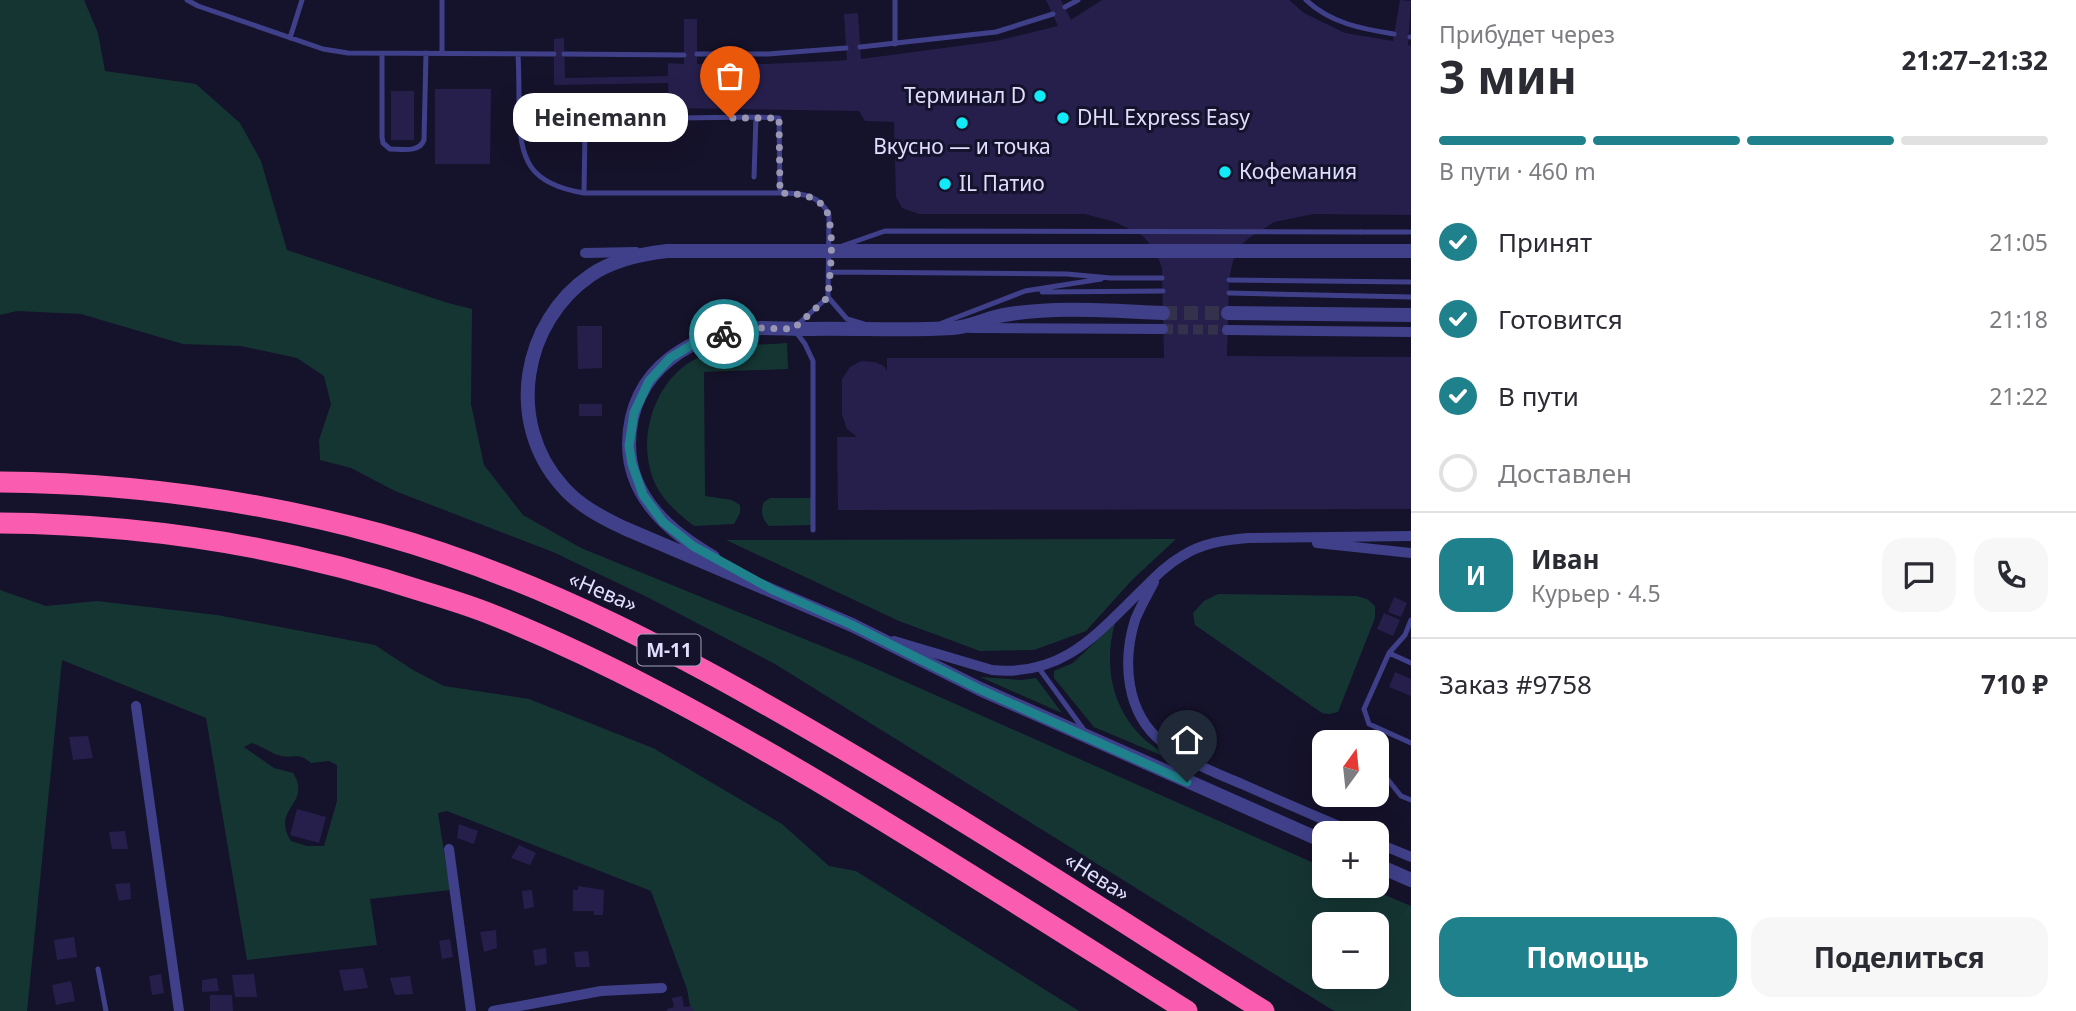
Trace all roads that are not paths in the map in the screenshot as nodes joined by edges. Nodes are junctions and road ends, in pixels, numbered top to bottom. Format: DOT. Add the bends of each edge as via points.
graph roads {
  1 [pos="187,0"];
  2 [pos="302,0"];
  3 [pos="442,0"];
  4 [pos="895,0"];
  5 [pos="1077,0"];
  6 [pos="1306,0"];
  7 [pos="1065,8"];
  8 [pos="1053,14"];
  9 [pos="1394,34"];
  10 [pos="290,38"];
  11 [pos="895,44"];
  12 [pos="860,47"];
  13 [pos="846,48"];
  14 [pos="442,52"];
  15 [pos="382,53"];
  16 [pos="426,53"];
  17 [pos="518,54"];
  18 [pos="554,54"];
  19 [pos="565,54"];
  20 [pos="697,54"];
  21 [pos="684,55"];
  22 [pos="756,117"];
  23 [pos="754,177"];
  24 [pos="584,193"];
  25 [pos="780,193"];
  26 [pos="1411,232"];
  27 [pos="667,251"];
  28 [pos="829,251"];
  29 [pos="1411,251"];
  30 [pos="584,253"];
  31 [pos="830,272"];
  32 [pos="1111,278"];
  33 [pos="1162,278"];
  34 [pos="1229,280"];
  35 [pos="1411,282"];
  36 [pos="1163,291"];
  37 [pos="1025,292"];
  38 [pos="1229,293"];
  39 [pos="828,297"];
  40 [pos="1411,297"];
  41 [pos="1163,313"];
  42 [pos="1228,313"];
  43 [pos="1411,316"];
  44 [pos="883,328"];
  45 [pos="956,328"];
  46 [pos="793,329"];
  47 [pos="1163,329"];
  48 [pos="1227,330"];
  49 [pos="1411,332"];
  50 [pos="0,482"];
  51 [pos="0,523"];
  52 [pos="813,530"];
  53 [pos="1411,536"];
  54 [pos="1283,538"];
  55 [pos="1411,553"];
  56 [pos="1159,573"];
  57 [pos="773,590"];
  58 [pos="1411,620"];
  59 [pos="852,625"];
  60 [pos="1388,653"];
  61 [pos="1411,663"];
  62 [pos="1038,667"];
  63 [pos="136,706"];
  64 [pos="1091,739"];
  65 [pos="1411,743"];
  66 [pos="1390,782"];
  67 [pos="1411,800"];
  68 [pos="1327,821"];
  69 [pos="1312,836"];
  70 [pos="1389,848"];
  71 [pos="449,849"];
  72 [pos="1411,857"];
  73 [pos="1389,870"];
  74 [pos="1411,880"];
  75 [pos="98,969"];
  76 [pos="663,988"];
  77 [pos="533,1008"];
  78 [pos="106,1011"];
  79 [pos="179,1011"];
  80 [pos="471,1011"];
  81 [pos="493,1011"];
  82 [pos="1186,1011"];
  83 [pos="1264,1011"];
  1 -- 10 [label="lane"];
  2 -- 10 [label="lane"];
  3 -- 14 [label="lane"];
  4 -- 11 [label="lane"];
  5 -- 7 [label="lane"];
  6 -- 9 [label="lane" via="1349,25"];
  8 -- 11 [label="lane" via="996,32"];
  10 -- 15 [label="lane" via="335,51"];
  11 -- 12 [label="lane"];
  13 -- 20 [label="lane"];
  14 -- 16 [label="lane"];
  14 -- 17 [label="lane"];
  15 -- 16 [label="lane"];
  15 -- 16 [label="lane" via="383,143 390,149 416,149 425,140"];
  17 -- 18 [label="lane"];
  17 -- 24 [label="lane" via="519,121 526,160 544,181"];
  19 -- 21 [label="lane"];
  22 -- 23 [label="lane"];
  22 -- 24 [label="lane" via="598,119 585,131"];
  22 -- 25 [label="lane" via="779,118"];
  24 -- 25 [label="lane"];
  25 -- 31 [label="lane" via="806,195 825,206 830,225"];
  26 -- 28 [label="lane, bridge" via="885,231"];
  27 -- 28 [label="street"];
  27 -- 30 [label="street"];
  27 -- 57 [label="street" via="609,265 592,274 553,313 530,365 527,398 534,437 552,474 574,499 624,528"];
  28 -- 29 [label="street, bridge"];
  31 -- 32 [label="lane"];
  31 -- 39 [label="lane"];
  32 -- 33 [label="lane"];
  32 -- 37 [label="lane"];
  34 -- 35 [label="lane"];
  36 -- 37 [label="lane"];
  37 -- 44 [label="lane" via="944,322"];
  38 -- 40 [label="lane"];
  39 -- 44 [label="lane" via="847,319"];
  39 -- 46 [label="lane"];
  41 -- 45 [label="street" via="1044,310"];
  42 -- 43 [label="street"];
  44 -- 45 [label="street"];
  44 -- 46 [label="street"];
  45 -- 47 [label="street"];
  46 -- 52 [label="lane" via="813,361"];
  46 -- 57 [label="street" via="761,328 714,336 670,358 640,397 629,446 639,488 663,522 693,546"];
  48 -- 49 [label="street"];
  50 -- 83 [label="highway, «Нева» / М-11" via="159,491 277,509 383,535 503,575 640,635 762,701"];
  51 -- 82 [label="highway, М-11" via="151,531 271,550 370,574 491,614 622,671 743,737"];
  53 -- 54 [label="street"];
  54 -- 55 [label="street"];
  54 -- 56 [label="street" via="1210,543"];
  56 -- 62 [label="street" via="1086,643 1062,659"];
  56 -- 68 [label="street" via="1136,619 1128,655 1133,701 1146,724 1162,742 1203,767"];
  57 -- 59 [label="street"];
  58 -- 60 [label="lane" via="1405,635"];
  59 -- 62 [label="street" via="976,666 1007,671"];
  59 -- 64 [label="street"];
  60 -- 61 [label="lane"];
  60 -- 65 [label="lane" via="1364,709 1369,724"];
  62 -- 64 [label="lane"];
  63 -- 79 [label="street"];
  64 -- 69 [label="street"];
  66 -- 67 [label="lane"];
  70 -- 72 [label="street"];
  71 -- 80 [label="street"];
  73 -- 74 [label="street"];
  75 -- 78 [label="lane"];
  76 -- 77 [label="street" via="601,991"];
  77 -- 81 [label="street"];
}
